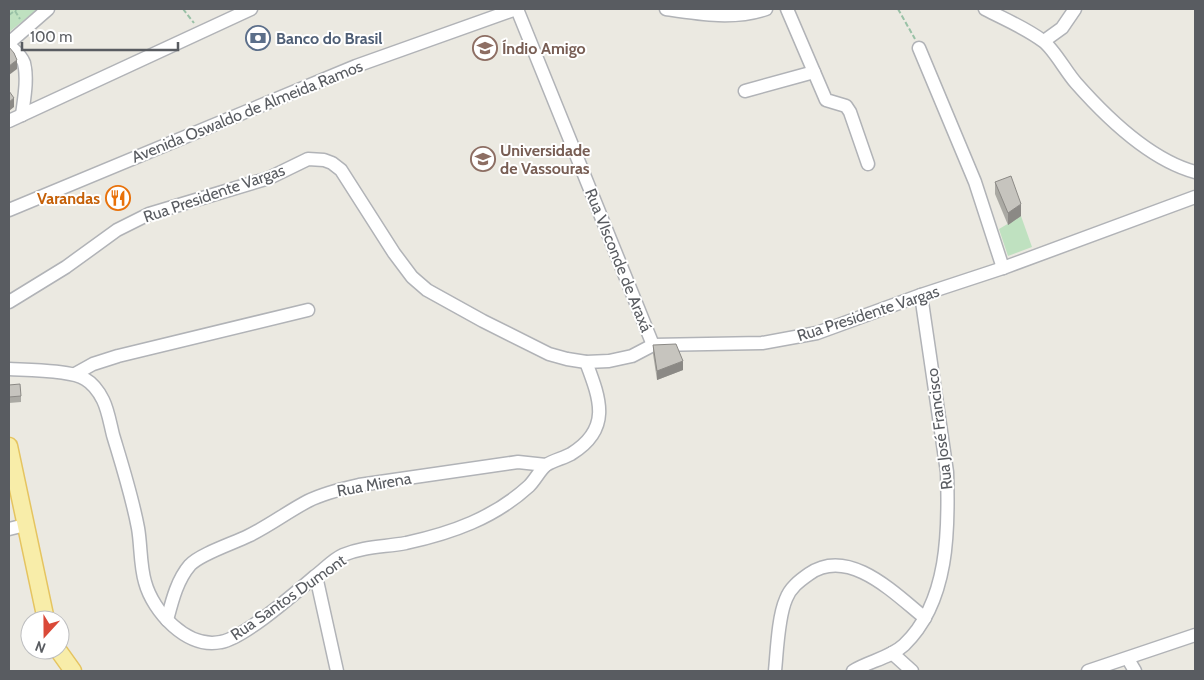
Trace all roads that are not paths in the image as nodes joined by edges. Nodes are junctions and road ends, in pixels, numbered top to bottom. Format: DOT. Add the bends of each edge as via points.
graph roads {
  1 [pos="48,9"];
  2 [pos="251,9"];
  3 [pos="516,9"];
  4 [pos="666,9"];
  5 [pos="766,9"];
  6 [pos="787,9"];
  7 [pos="986,9"];
  8 [pos="1075,9"];
  9 [pos="1044,41"];
  10 [pos="9,44"];
  11 [pos="919,48"];
  12 [pos="814,72"];
  13 [pos="745,91"];
  14 [pos="22,115"];
  15 [pos="9,122"];
  16 [pos="868,164"];
  17 [pos="1195,172"];
  18 [pos="1195,197"];
  19 [pos="9,210"];
  20 [pos="1002,268"];
  21 [pos="921,295"];
  22 [pos="10,301"];
  23 [pos="308,310"];
  24 [pos="653,345"];
  25 [pos="586,362"];
  26 [pos="9,369"];
  27 [pos="75,374"];
  28 [pos="9,446"];
  29 [pos="546,465"];
  30 [pos="25,525"];
  31 [pos="9,529"];
  32 [pos="316,576"];
  33 [pos="44,610"];
  34 [pos="924,618"];
  35 [pos="167,620"];
  36 [pos="1195,635"];
  37 [pos="892,654"];
  38 [pos="65,660"];
  39 [pos="1128,663"];
  40 [pos="73,671"];
  41 [pos="337,671"];
  42 [pos="775,671"];
  43 [pos="854,671"];
  44 [pos="912,671"];
  45 [pos="1088,671"];
  46 [pos="1135,671"];
  1 -- 10 [label="street"];
  2 -- 14 [label="street"];
  3 -- 19 [label="street, Avenida Oswaldo de Almeida Ramos" via="356,66"];
  3 -- 24 [label="street, Rua VIsconde de Araxá"];
  4 -- 5 [label="street" via="722,16"];
  6 -- 12 [label="street"];
  7 -- 9 [label="street"];
  8 -- 9 [label="street" via="1062,28"];
  9 -- 17 [label="street" via="1076,83 1122,128 1176,166"];
  10 -- 14 [label="street" via="24,63"];
  11 -- 20 [label="street" via="968,164"];
  12 -- 13 [label="street"];
  12 -- 16 [label="street" via="826,100 844,104 850,112"];
  14 -- 15 [label="street"];
  18 -- 20 [label="street, Rua Presidente Vargas"];
  20 -- 21 [label="street, Rua Presidente Vargas"];
  21 -- 24 [label="street, Rua Presidente Vargas" via="817,333 784,340"];
  21 -- 34 [label="street, Rua José Francisco" via="948,496 942,570"];
  22 -- 25 [label="street, Rua Presidente Vargas" via="132,221 268,178 314,158 332,163 341,170 394,253 412,277 427,290 549,354"];
  23 -- 27 [label="street" via="118,356"];
  24 -- 25 [label="street, Rua Presidente Vargas" via="632,356"];
  25 -- 29 [label="street, Rua Santos Dumont" via="599,399 596,430 578,449"];
  26 -- 27 [label="street"];
  27 -- 35 [label="street, Rua Santos Dumont" via="86,379 104,401 138,527 145,582"];
  28 -- 30 [label="main road"];
  29 -- 32 [label="street, Rua Santos Dumont" via="512,502 485,518 404,543 361,549 342,556"];
  29 -- 35 [label="street, Rua Mirena" via="518,462 359,484 309,500 258,531 191,563 173,596"];
  30 -- 31 [label="street"];
  30 -- 33 [label="main road"];
  32 -- 35 [label="street, Rua Santos Dumont" via="232,639 208,644 191,639"];
  32 -- 41 [label="street"];
  34 -- 37 [label="street, Rua José Francisco" via="903,646"];
  34 -- 42 [label="street" via="861,571 848,566 814,570 792,588 785,600"];
  36 -- 39 [label="street"];
  37 -- 43 [label="street, Rua José Francisco"];
  37 -- 44 [label="street"];
  38 -- 40 [label="main road"];
  39 -- 45 [label="street"];
  39 -- 46 [label="street"];
}
